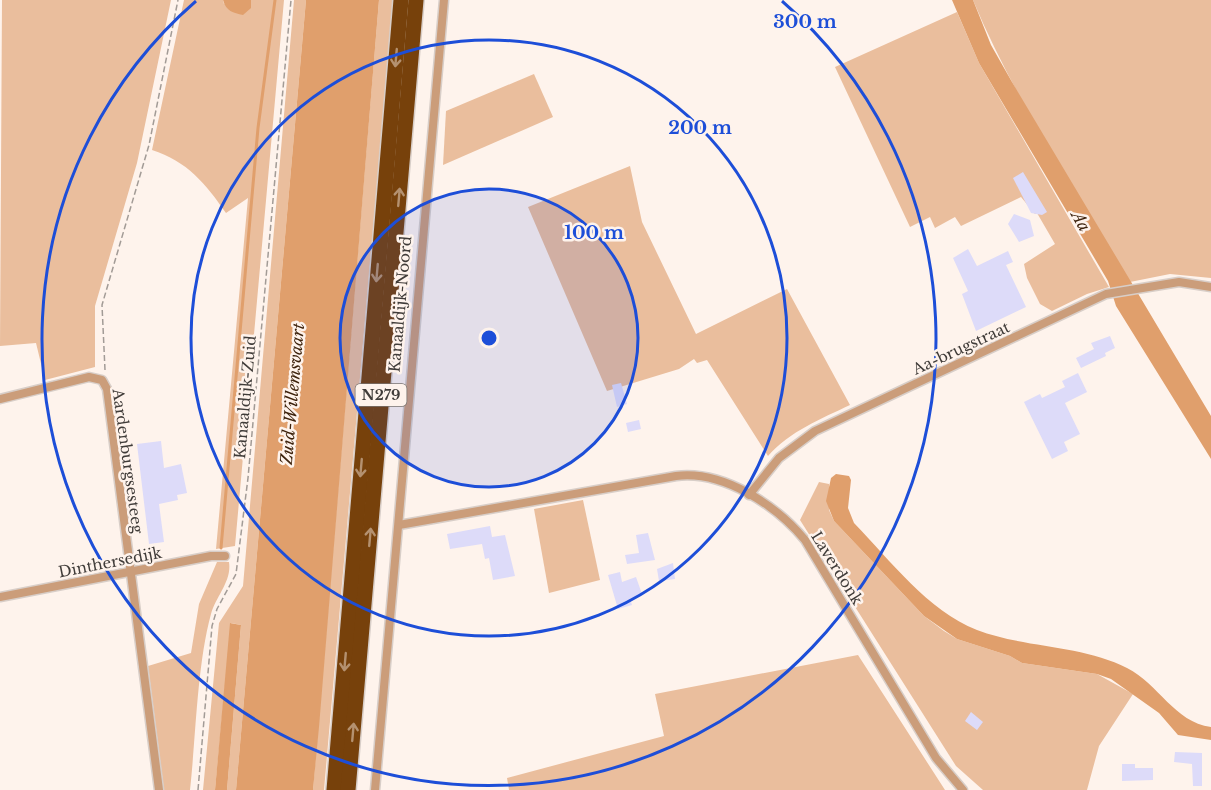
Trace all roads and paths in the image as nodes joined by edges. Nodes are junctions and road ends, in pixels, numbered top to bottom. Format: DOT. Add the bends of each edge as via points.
graph roads {
  1 [pos="178,0"];
  2 [pos="291,0"];
  3 [pos="401,0"];
  4 [pos="416,0"];
  5 [pos="444,0"];
  6 [pos="1211,287"];
  7 [pos="102,380"];
  8 [pos="0,399"];
  9 [pos="749,495"];
  10 [pos="399,525"];
  11 [pos="225,556"];
  12 [pos="129,573"];
  13 [pos="0,597"];
  14 [pos="159,790"];
  15 [pos="198,790"];
  16 [pos="334,790"];
  17 [pos="348,790"];
  18 [pos="375,790"];
  19 [pos="963,790"];
  1 -- 7 [label="path, Aardenburgsesteeg" via="149,145 102,305"];
  2 -- 15 [label="path, Kanaaldijk-Zuid" via="248,478 236,574 212,626"];
  3 -- 16 [label="highway, Kanaaldijk-Noord / N279, one-way"];
  17 -- 4 [label="highway, Kanaaldijk-Noord / N279, one-way"];
  5 -- 10 [label="street, Kanaaldijk-Noord"];
  6 -- 9 [label="street, Aa-brugstraat" via="1179,282 1107,294 815,431 779,458"];
  7 -- 8 [label="street" via="89,377"];
  7 -- 12 [label="street, Aardenburgsesteeg" via="107,388"];
  9 -- 10 [label="street, Laverdonk" via="719,480 690,474"];
  9 -- 19 [label="street, Laverdonk" via="783,516 805,540 936,758"];
  10 -- 18 [label="street, Kanaaldijk-Noord"];
  11 -- 12 [label="street, Dinthersedijk"];
  12 -- 13 [label="street, Dinthersedijk"];
  12 -- 14 [label="street, Aardenburgsesteeg"];
}
